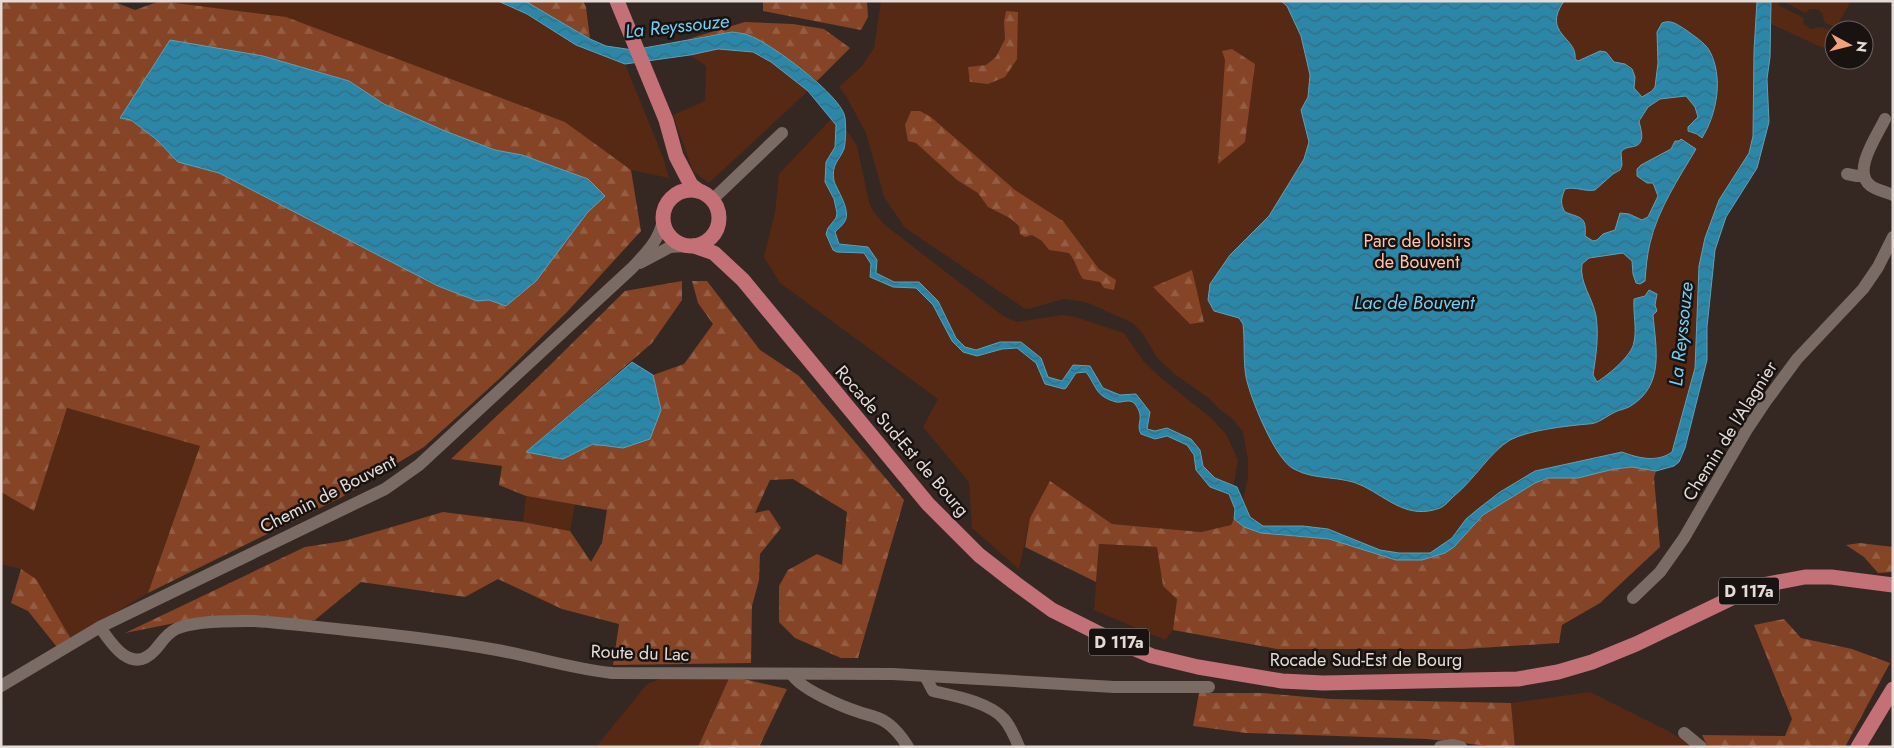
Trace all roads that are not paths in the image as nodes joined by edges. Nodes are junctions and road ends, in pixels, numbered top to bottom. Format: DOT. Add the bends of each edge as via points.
graph roads {
  1 [pos="617,1"];
  2 [pos="1885,119"];
  3 [pos="782,133"];
  4 [pos="676,156"];
  5 [pos="1847,174"];
  6 [pos="1863,176"];
  7 [pos="699,191"];
  8 [pos="1893,195"];
  9 [pos="671,199"];
  10 [pos="712,200"];
  11 [pos="663,220"];
  12 [pos="719,224"];
  13 [pos="1893,237"];
  14 [pos="689,246"];
  15 [pos="632,268"];
  16 [pos="743,280"];
  17 [pos="1857,581"];
  18 [pos="1893,585"];
  19 [pos="1893,597"];
  20 [pos="1633,598"];
  21 [pos="100,627"];
  22 [pos="792,674"];
  23 [pos="925,676"];
  24 [pos="1,686"];
  25 [pos="1209,687"];
  26 [pos="1893,689"];
  27 [pos="1684,734"];
  28 [pos="908,747"];
  29 [pos="1019,747"];
  30 [pos="1440,747"];
  31 [pos="1460,747"];
  32 [pos="1701,747"];
  33 [pos="1858,747"];
  1 -- 4 [label="main road" via="666,120"];
  2 -- 6 [label="street" via="1863,164"];
  3 -- 10 [label="street"];
  4 -- 7 [label="main road" via="691,185"];
  4 -- 9 [label="main road"];
  5 -- 6 [label="street"];
  6 -- 8 [label="street" via="1870,186"];
  7 -- 9 [label="main road" via="683,192"];
  7 -- 10 [label="main road"];
  9 -- 11 [label="main road"];
  10 -- 12 [label="main road" via="717,207"];
  11 -- 14 [label="main road" via="670,237"];
  11 -- 15 [label="street, Chemin de Bouvent" via="656,240"];
  12 -- 14 [label="main road" via="710,239 703,244"];
  12 -- 16 [label="main road, Rocade Sud-Est de Bourg / D 117a" via="720,240"];
  13 -- 20 [label="street, Chemin de l'Alagnier" via="1863,289 1797,359 1766,401 1684,538 1660,572"];
  14 -- 15 [label="street, Chemin de Bouvent" via="670,247"];
  14 -- 16 [label="main road, Rocade Sud-Est de Bourg / D 117a" via="714,253"];
  15 -- 21 [label="street, Chemin de Bouvent" via="451,437 385,489"];
  16 -- 17 [label="main road, Rocade Sud-Est de Bourg / D 117a" via="928,504 979,555 1052,610 1152,656 1282,681 1518,679 1592,662 1762,585 1805,577"];
  17 -- 18 [label="main road, D 117a"];
  17 -- 19 [label="main road, D 117a"];
  21 -- 22 [label="street, Route du Lac" via="118,652 136,659 147,657 178,628 238,621 437,640 612,673"];
  21 -- 24 [label="street, Chemin de Bouvent"];
  22 -- 23 [label="street, Route du Lac"];
  22 -- 28 [label="street" via="811,690 884,721"];
  23 -- 25 [label="street, Route du Lac" via="1114,687"];
  23 -- 29 [label="street" via="933,691 994,711 1004,719"];
  26 -- 33 [label="main road"];
  27 -- 32 [label="street"];
  30 -- 31 [label="street"];
}
